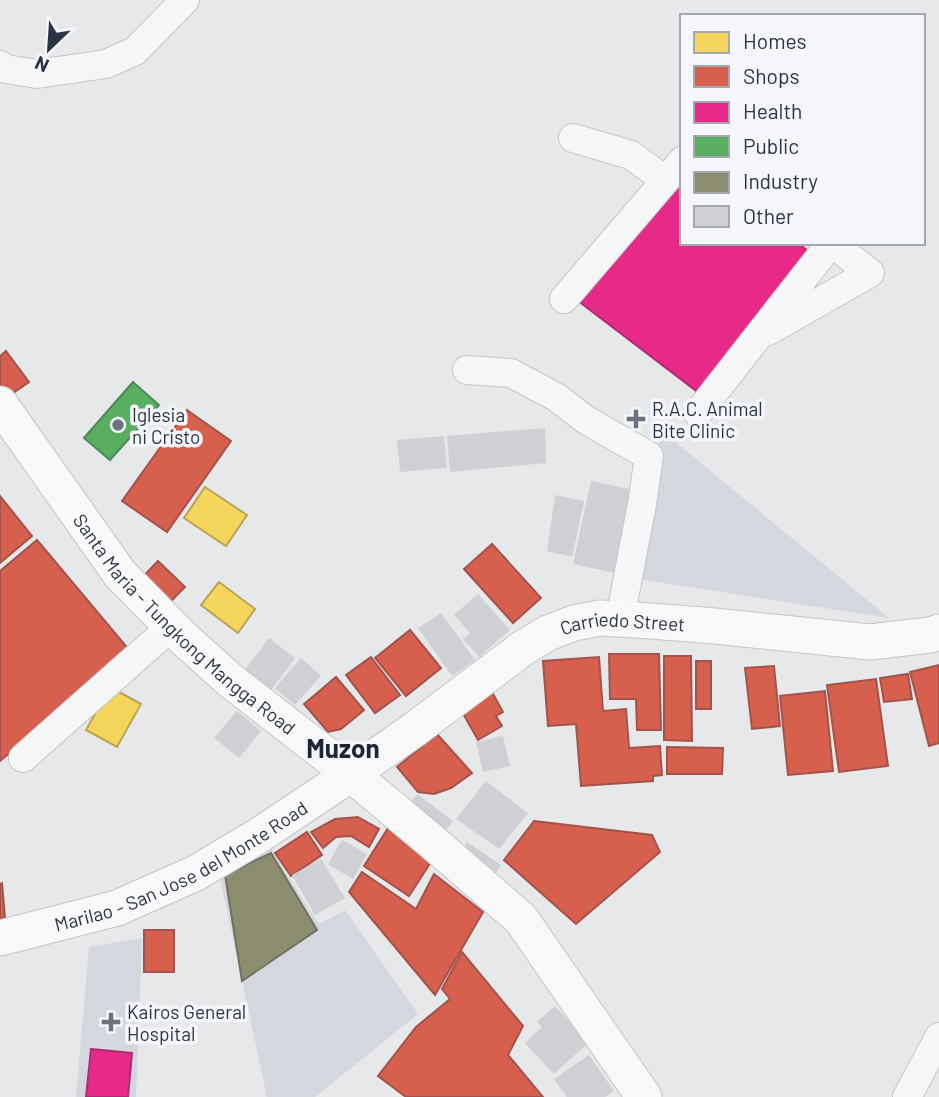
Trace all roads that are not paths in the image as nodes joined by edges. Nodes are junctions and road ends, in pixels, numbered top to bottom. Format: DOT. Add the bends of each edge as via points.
graph roads {
  1 [pos="185,0"];
  2 [pos="0,65"];
  3 [pos="573,138"];
  4 [pos="674,171"];
  5 [pos="830,245"];
  6 [pos="835,245"];
  7 [pos="564,299"];
  8 [pos="757,337"];
  9 [pos="467,370"];
  10 [pos="0,404"];
  11 [pos="698,413"];
  12 [pos="620,619"];
  13 [pos="172,626"];
  14 [pos="939,632"];
  15 [pos="23,758"];
  16 [pos="351,774"];
  17 [pos="0,937"];
  18 [pos="939,1037"];
  19 [pos="644,1097"];
  20 [pos="907,1097"];
  1 -- 2 [label="street" via="135,51 106,64 37,74"];
  3 -- 4 [label="street"];
  4 -- 7 [label="street"];
  5 -- 8 [label="street"];
  6 -- 8 [label="street" via="870,273"];
  8 -- 11 [label="street"];
  9 -- 12 [label="street" via="511,373 649,456"];
  10 -- 13 [label="main road, Santa Maria - Tungkong Mangga Road" via="120,573"];
  12 -- 14 [label="main road, Carriedo Street" via="870,642"];
  12 -- 16 [label="main road, Carriedo Street" via="574,623 548,633"];
  13 -- 15 [label="street"];
  13 -- 16 [label="main road, Santa Maria - Tungkong Mangga Road" via="231,681"];
  16 -- 17 [label="main road, Marilao - San Jose del Monte Road" via="195,873 117,908"];
  16 -- 19 [label="main road, Santa Maria - Tungkong Mangga Road" via="521,919"];
  18 -- 20 [label="street"];
}
